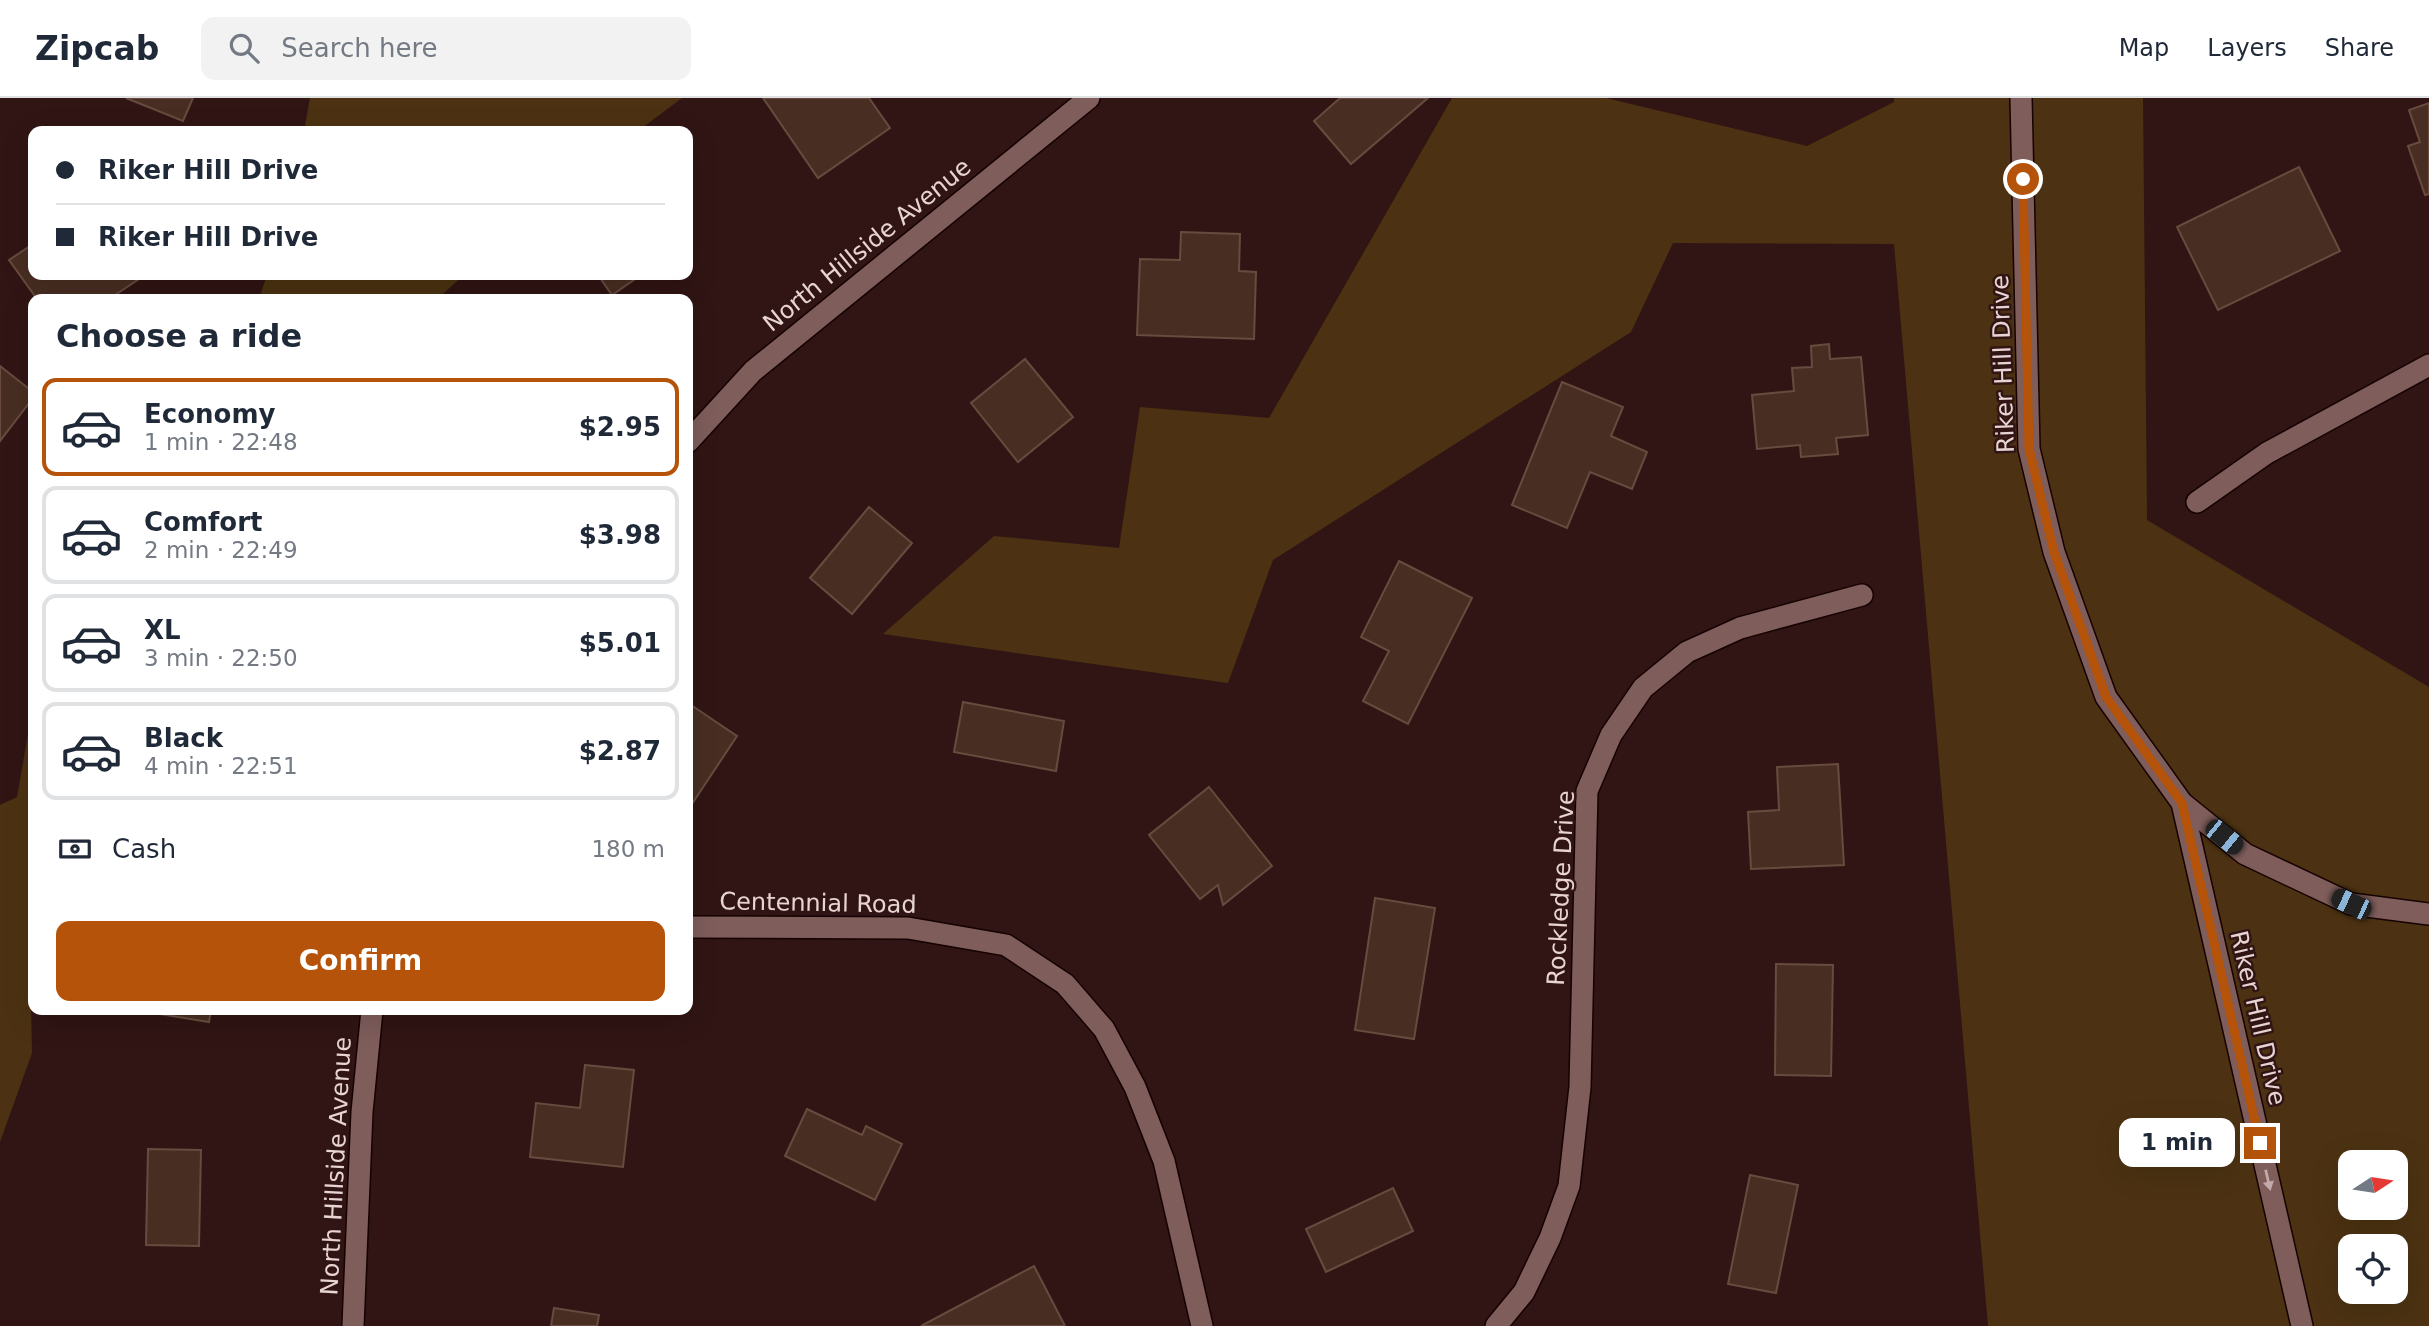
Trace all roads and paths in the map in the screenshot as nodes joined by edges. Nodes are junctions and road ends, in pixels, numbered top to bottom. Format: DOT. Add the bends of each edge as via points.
graph roads {
  1 [pos="1089,98"];
  2 [pos="2021,98"];
  3 [pos="2429,365"];
  4 [pos="693,437"];
  5 [pos="2196,502"];
  6 [pos="1862,595"];
  7 [pos="2182,803"];
  8 [pos="2429,914"];
  9 [pos="693,928"];
  10 [pos="372,1015"];
  11 [pos="353,1326"];
  12 [pos="1202,1326"];
  13 [pos="1496,1326"];
  14 [pos="2302,1326"];
  1 -- 4 [label="street, North Hillside Avenue" via="753,372"];
  2 -- 7 [label="street, Riker Hill Drive" via="2029,449 2054,552 2106,697"];
  3 -- 5 [label="street" via="2267,453"];
  6 -- 13 [label="street, Rockledge Drive" via="1740,628 1687,652 1643,688 1611,735 1587,790 1580,1087 1569,1186 1524,1292"];
  7 -- 8 [label="street, Riker Hill Drive" via="2245,854 2351,904"];
  7 -- 14 [label="street, Riker Hill Drive, one-way"];
  9 -- 12 [label="street, Centennial Road" via="908,928 1006,945 1065,984 1104,1029 1140,1099 1164,1161"];
  10 -- 11 [label="street, North Hillside Avenue" via="362,1112"];
}
